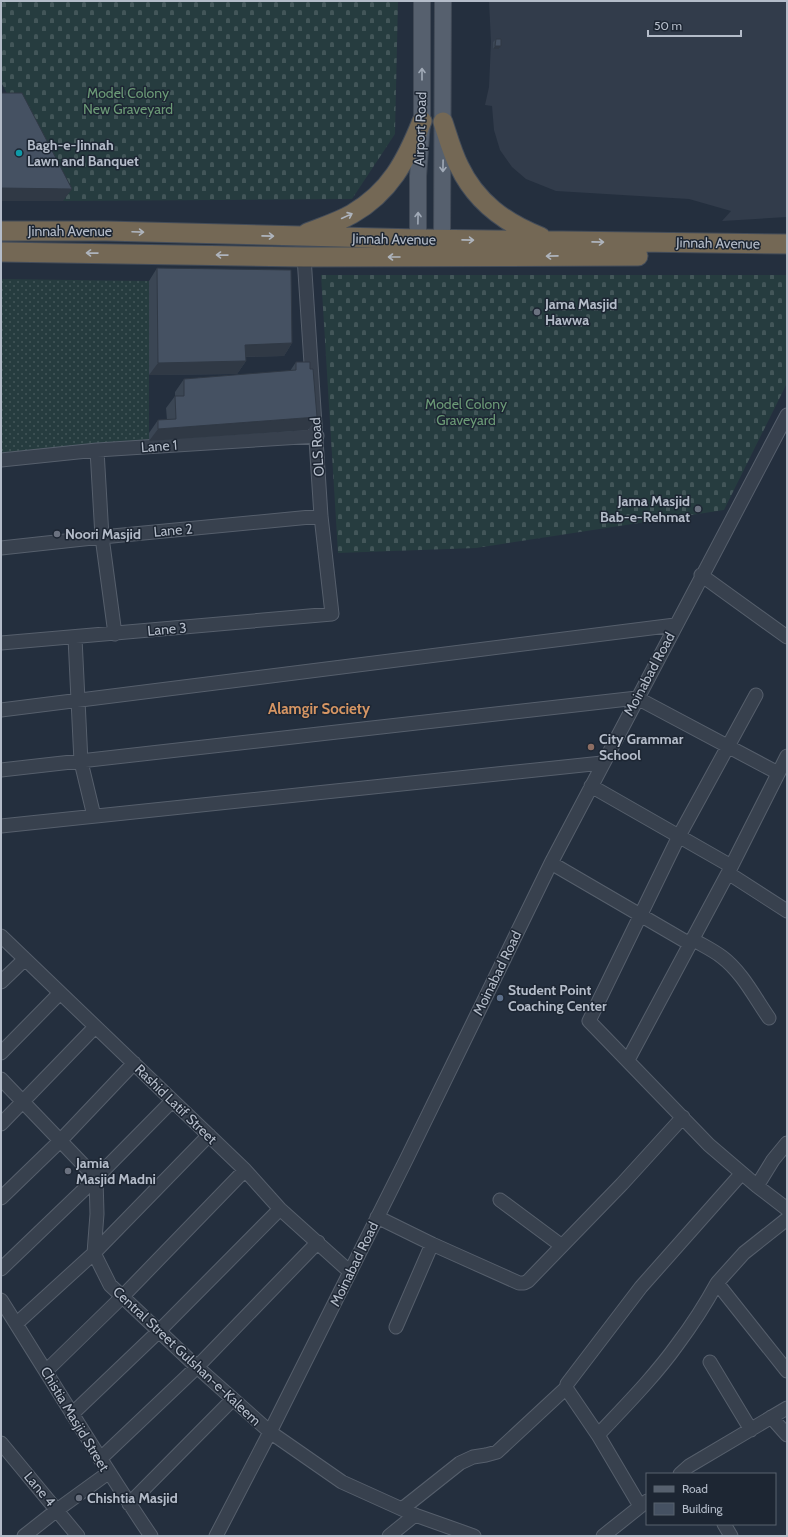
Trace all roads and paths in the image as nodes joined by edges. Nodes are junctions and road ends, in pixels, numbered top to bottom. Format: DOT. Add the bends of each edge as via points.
graph roads {
  1 [pos="422,1"];
  2 [pos="444,1"];
  3 [pos="422,121"];
  4 [pos="443,122"];
  5 [pos="1,232"];
  6 [pos="298,237"];
  7 [pos="442,240"];
  8 [pos="551,241"];
  9 [pos="787,244"];
  10 [pos="418,248"];
  11 [pos="1,252"];
  12 [pos="304,257"];
  13 [pos="787,257"];
  14 [pos="787,415"];
  15 [pos="317,436"];
  16 [pos="97,450"];
  17 [pos="1,460"];
  18 [pos="321,516"];
  19 [pos="102,537"];
  20 [pos="1,548"];
  21 [pos="701,576"];
  22 [pos="332,614"];
  23 [pos="675,625"];
  24 [pos="115,634"];
  25 [pos="786,635"];
  26 [pos="75,638"];
  27 [pos="1,643"];
  28 [pos="756,695"];
  29 [pos="637,698"];
  30 [pos="78,699"];
  31 [pos="1,710"];
  32 [pos="728,746"];
  33 [pos="787,756"];
  34 [pos="81,762"];
  35 [pos="602,763"];
  36 [pos="1,770"];
  37 [pos="778,773"];
  38 [pos="591,786"];
  39 [pos="94,816"];
  40 [pos="1,826"];
  41 [pos="679,836"];
  42 [pos="550,863"];
  43 [pos="730,869"];
  44 [pos="787,911"];
  45 [pos="640,916"];
  46 [pos="1,936"];
  47 [pos="691,942"];
  48 [pos="25,959"];
  49 [pos="1,982"];
  50 [pos="60,993"];
  51 [pos="769,1018"];
  52 [pos="95,1027"];
  53 [pos="1,1053"];
  54 [pos="628,1060"];
  55 [pos="134,1063"];
  56 [pos="1,1079"];
  57 [pos="172,1101"];
  58 [pos="23,1102"];
  59 [pos="683,1117"];
  60 [pos="1,1124"];
  61 [pos="208,1135"];
  62 [pos="60,1141"];
  63 [pos="787,1143"];
  64 [pos="245,1170"];
  65 [pos="742,1173"];
  66 [pos="96,1178"];
  67 [pos="757,1186"];
  68 [pos="1,1198"];
  69 [pos="500,1200"];
  70 [pos="280,1208"];
  71 [pos="787,1209"];
  72 [pos="378,1217"];
  73 [pos="787,1219"];
  74 [pos="318,1242"];
  75 [pos="432,1244"];
  76 [pos="562,1246"];
  77 [pos="94,1253"];
  78 [pos="1,1269"];
  79 [pos="350,1272"];
  80 [pos="717,1283"];
  81 [pos="123,1296"];
  82 [pos="1,1301"];
  83 [pos="16,1324"];
  84 [pos="396,1327"];
  85 [pos="159,1331"];
  86 [pos="710,1362"];
  87 [pos="197,1367"];
  88 [pos="46,1371"];
  89 [pos="787,1371"];
  90 [pos="566,1388"];
  91 [pos="233,1399"];
  92 [pos="787,1408"];
  93 [pos="72,1414"];
  94 [pos="771,1417"];
  95 [pos="751,1430"];
  96 [pos="270,1432"];
  97 [pos="598,1435"];
  98 [pos="787,1435"];
  99 [pos="1,1442"];
  100 [pos="100,1459"];
  101 [pos="687,1471"];
  102 [pos="108,1473"];
  103 [pos="644,1503"];
  104 [pos="129,1504"];
  105 [pos="402,1509"];
  106 [pos="57,1510"];
  107 [pos="415,1515"];
  108 [pos="725,1525"];
  109 [pos="470,1535"];
  110 [pos="24,1536"];
  111 [pos="78,1536"];
  112 [pos="150,1536"];
  113 [pos="216,1536"];
  114 [pos="389,1536"];
  115 [pos="603,1536"];
  116 [pos="731,1536"];
  3 -- 1 [label="main road, Airport Road, one-way"];
  2 -- 4 [label="main road, Airport Road"];
  6 -- 3 [label="highway, one-way" via="352,214 388,186 401,168"];
  10 -- 3 [label="main road, Airport Road, one-way" via="418,176"];
  4 -- 7 [label="main road, Airport Road, one-way"];
  4 -- 8 [label="highway" via="458,165 468,184 479,197 492,211 506,220"];
  5 -- 6 [label="highway, Jinnah Avenue, one-way" via="106,231"];
  6 -- 10 [label="highway, Jinnah Avenue"];
  7 -- 8 [label="highway, Jinnah Avenue, one-way"];
  7 -- 10 [label="highway, Jinnah Avenue"];
  8 -- 9 [label="highway, Jinnah Avenue, one-way"];
  10 -- 12 [label="highway, Jinnah Avenue, one-way"];
  13 -- 10 [label="highway, Jinnah Avenue, one-way" via="596,255"];
  12 -- 11 [label="highway, Jinnah Avenue, one-way"];
  12 -- 15 [label="street, OLS Road"];
  14 -- 21 [label="street, Moinabad Road"];
  15 -- 16 [label="street, Lane 1"];
  15 -- 18 [label="street, OLS Road"];
  16 -- 17 [label="street, Lane 1"];
  16 -- 19 [label="street"];
  18 -- 19 [label="street, Lane 2"];
  18 -- 22 [label="street, OLS Road"];
  19 -- 20 [label="street, Lane 2"];
  19 -- 24 [label="street"];
  21 -- 23 [label="street, Moinabad Road"];
  21 -- 25 [label="street"];
  22 -- 24 [label="street, Lane 3"];
  23 -- 29 [label="street, Moinabad Road"];
  23 -- 30 [label="street"];
  24 -- 26 [label="street, Lane 3"];
  26 -- 27 [label="street, Lane 3"];
  26 -- 30 [label="street"];
  28 -- 32 [label="street"];
  29 -- 32 [label="street"];
  29 -- 34 [label="street"];
  29 -- 35 [label="street, Moinabad Road"];
  30 -- 31 [label="street"];
  30 -- 34 [label="street"];
  32 -- 37 [label="street"];
  32 -- 41 [label="street"];
  33 -- 37 [label="street"];
  34 -- 36 [label="street"];
  34 -- 39 [label="street"];
  35 -- 38 [label="street, Moinabad Road"];
  35 -- 39 [label="street"];
  37 -- 43 [label="street"];
  38 -- 41 [label="street"];
  38 -- 42 [label="street, Moinabad Road"];
  39 -- 40 [label="street"];
  41 -- 43 [label="street"];
  41 -- 45 [label="street"];
  42 -- 45 [label="street"];
  42 -- 72 [label="street, Moinabad Road"];
  43 -- 44 [label="street"];
  43 -- 47 [label="street"];
  45 -- 47 [label="street"];
  45 -- 54 [label="street" via="589,1021"];
  46 -- 48 [label="street, Rashid Latif Street"];
  47 -- 51 [label="street" via="721,956 742,978"];
  47 -- 54 [label="street"];
  48 -- 49 [label="street"];
  48 -- 50 [label="street, Rashid Latif Street"];
  50 -- 52 [label="street, Rashid Latif Street"];
  50 -- 53 [label="street"];
  52 -- 55 [label="street, Rashid Latif Street"];
  52 -- 58 [label="street"];
  54 -- 59 [label="street"];
  55 -- 57 [label="street, Rashid Latif Street"];
  55 -- 62 [label="street"];
  56 -- 58 [label="street"];
  57 -- 61 [label="street, Rashid Latif Street"];
  57 -- 66 [label="street"];
  58 -- 60 [label="street"];
  58 -- 62 [label="street"];
  59 -- 65 [label="street" via="709,1145"];
  59 -- 76 [label="street"];
  61 -- 64 [label="street, Rashid Latif Street"];
  61 -- 77 [label="street"];
  62 -- 66 [label="street"];
  62 -- 68 [label="street"];
  63 -- 67 [label="street"];
  64 -- 70 [label="street, Rashid Latif Street"];
  64 -- 81 [label="street"];
  65 -- 67 [label="street"];
  65 -- 90 [label="street" via="636,1292"];
  66 -- 77 [label="street" via="98,1214"];
  66 -- 78 [label="street"];
  67 -- 71 [label="street"];
  69 -- 76 [label="street"];
  70 -- 74 [label="street, Rashid Latif Street"];
  70 -- 85 [label="street"];
  72 -- 75 [label="street"];
  72 -- 79 [label="street, Moinabad Road"];
  73 -- 80 [label="street" via="744,1252"];
  74 -- 79 [label="street, Rashid Latif Street"];
  74 -- 87 [label="street"];
  75 -- 76 [label="street" via="519,1283 528,1281"];
  75 -- 84 [label="street"];
  77 -- 81 [label="street, Central Street Gulshan-e-Kaleem" via="110,1285"];
  77 -- 83 [label="street"];
  79 -- 96 [label="street, Moinabad Road"];
  80 -- 89 [label="street"];
  80 -- 97 [label="street" via="676,1346"];
  81 -- 85 [label="street, Central Street Gulshan-e-Kaleem"];
  81 -- 88 [label="street"];
  82 -- 83 [label="street, Chistia Masjid Street"];
  83 -- 88 [label="street, Chistia Masjid Street"];
  85 -- 87 [label="street, Central Street Gulshan-e-Kaleem"];
  85 -- 93 [label="street"];
  86 -- 95 [label="street"];
  87 -- 91 [label="street, Central Street Gulshan-e-Kaleem"];
  87 -- 100 [label="street"];
  88 -- 93 [label="street, Chistia Masjid Street"];
  90 -- 97 [label="street"];
  90 -- 105 [label="street" via="497,1452 473,1457 460,1463"];
  91 -- 96 [label="street, Central Street Gulshan-e-Kaleem"];
  91 -- 104 [label="street"];
  92 -- 94 [label="street"];
  93 -- 100 [label="street, Chistia Masjid Street"];
  94 -- 95 [label="street"];
  94 -- 98 [label="street"];
  95 -- 101 [label="street"];
  96 -- 105 [label="street, Central Street Gulshan-e-Kaleem" via="342,1482"];
  96 -- 113 [label="street, Moinabad Road"];
  97 -- 103 [label="street"];
  99 -- 106 [label="street, Lane 4"];
  100 -- 102 [label="street, Chistia Masjid Street"];
  102 -- 104 [label="street, Chistia Masjid Street"];
  102 -- 106 [label="street"];
  103 -- 115 [label="street"];
  104 -- 112 [label="street, Chistia Masjid Street"];
  105 -- 107 [label="street, Central Street Gulshan-e-Kaleem"];
  106 -- 110 [label="street"];
  106 -- 111 [label="street, Lane 4"];
  107 -- 109 [label="street, Central Street Gulshan-e-Kaleem"];
  107 -- 114 [label="street"];
  108 -- 116 [label="street"];
}
